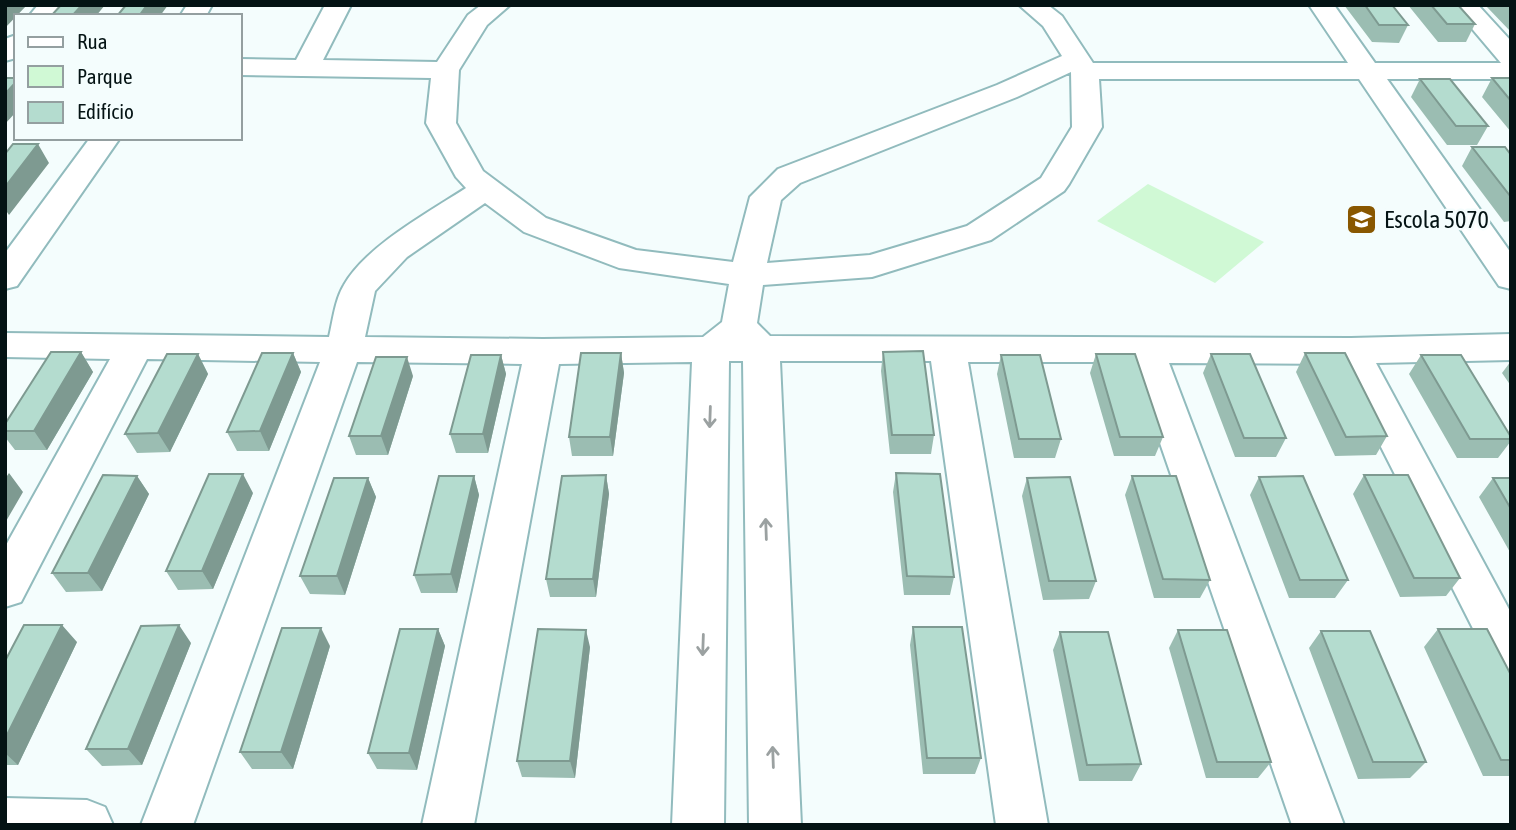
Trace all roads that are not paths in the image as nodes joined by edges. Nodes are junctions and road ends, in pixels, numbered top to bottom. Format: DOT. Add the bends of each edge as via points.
graph roads {
  1 [pos="338,5"];
  2 [pos="498,5"];
  3 [pos="1031,5"];
  4 [pos="1321,5"];
  5 [pos="1464,5"];
  6 [pos="1511,58"];
  7 [pos="1081,65"];
  8 [pos="242,67"];
  9 [pos="306,68"];
  10 [pos="445,70"];
  11 [pos="1365,70"];
  12 [pos="1511,71"];
  13 [pos="104,140"];
  14 [pos="486,188"];
  15 [pos="747,275"];
  16 [pos="5,278"];
  17 [pos="1511,278"];
  18 [pos="737,341"];
  19 [pos="5,345"];
  20 [pos="136,345"];
  21 [pos="1511,347"];
  22 [pos="344,348"];
  23 [pos="947,348"];
  24 [pos="1146,349"];
  25 [pos="1350,351"];
  26 [pos="543,352"];
  27 [pos="5,589"];
  28 [pos="1511,658"];
  29 [pos="5,823"];
  30 [pos="87,825"];
  31 [pos="167,825"];
  32 [pos="448,825"];
  33 [pos="698,825"];
  34 [pos="775,825"];
  35 [pos="1022,825"];
  36 [pos="1318,825"];
  1 -- 9 [label="street"];
  2 -- 10 [label="street" via="477,20"];
  3 -- 7 [label="street" via="1053,21"];
  4 -- 11 [label="street"];
  5 -- 6 [label="street"];
  7 -- 11 [label="street"];
  7 -- 15 [label="street" via="789,176 766,197"];
  7 -- 15 [label="street" via="1087,127 1053,184 979,233 872,266"];
  8 -- 9 [label="street"];
  9 -- 10 [label="street"];
  10 -- 14 [label="street" via="441,122 471,177"];
  11 -- 12 [label="street"];
  11 -- 17 [label="street"];
  13 -- 16 [label="street"];
  14 -- 15 [label="street" via="535,225 631,260"];
  14 -- 22 [label="street" via="395,250 359,288"];
  15 -- 18 [label="street"];
  18 -- 23 [label="street"];
  18 -- 26 [label="street"];
  18 -- 33 [label="street, one-way"];
  34 -- 18 [label="street, one-way"];
  19 -- 20 [label="street"];
  20 -- 22 [label="street"];
  20 -- 27 [label="street"];
  21 -- 25 [label="street"];
  22 -- 26 [label="street"];
  22 -- 31 [label="street"];
  23 -- 24 [label="street"];
  23 -- 35 [label="street"];
  24 -- 25 [label="street"];
  24 -- 36 [label="street"];
  25 -- 28 [label="street"];
  26 -- 32 [label="street"];
  29 -- 30 [label="street"];
}
